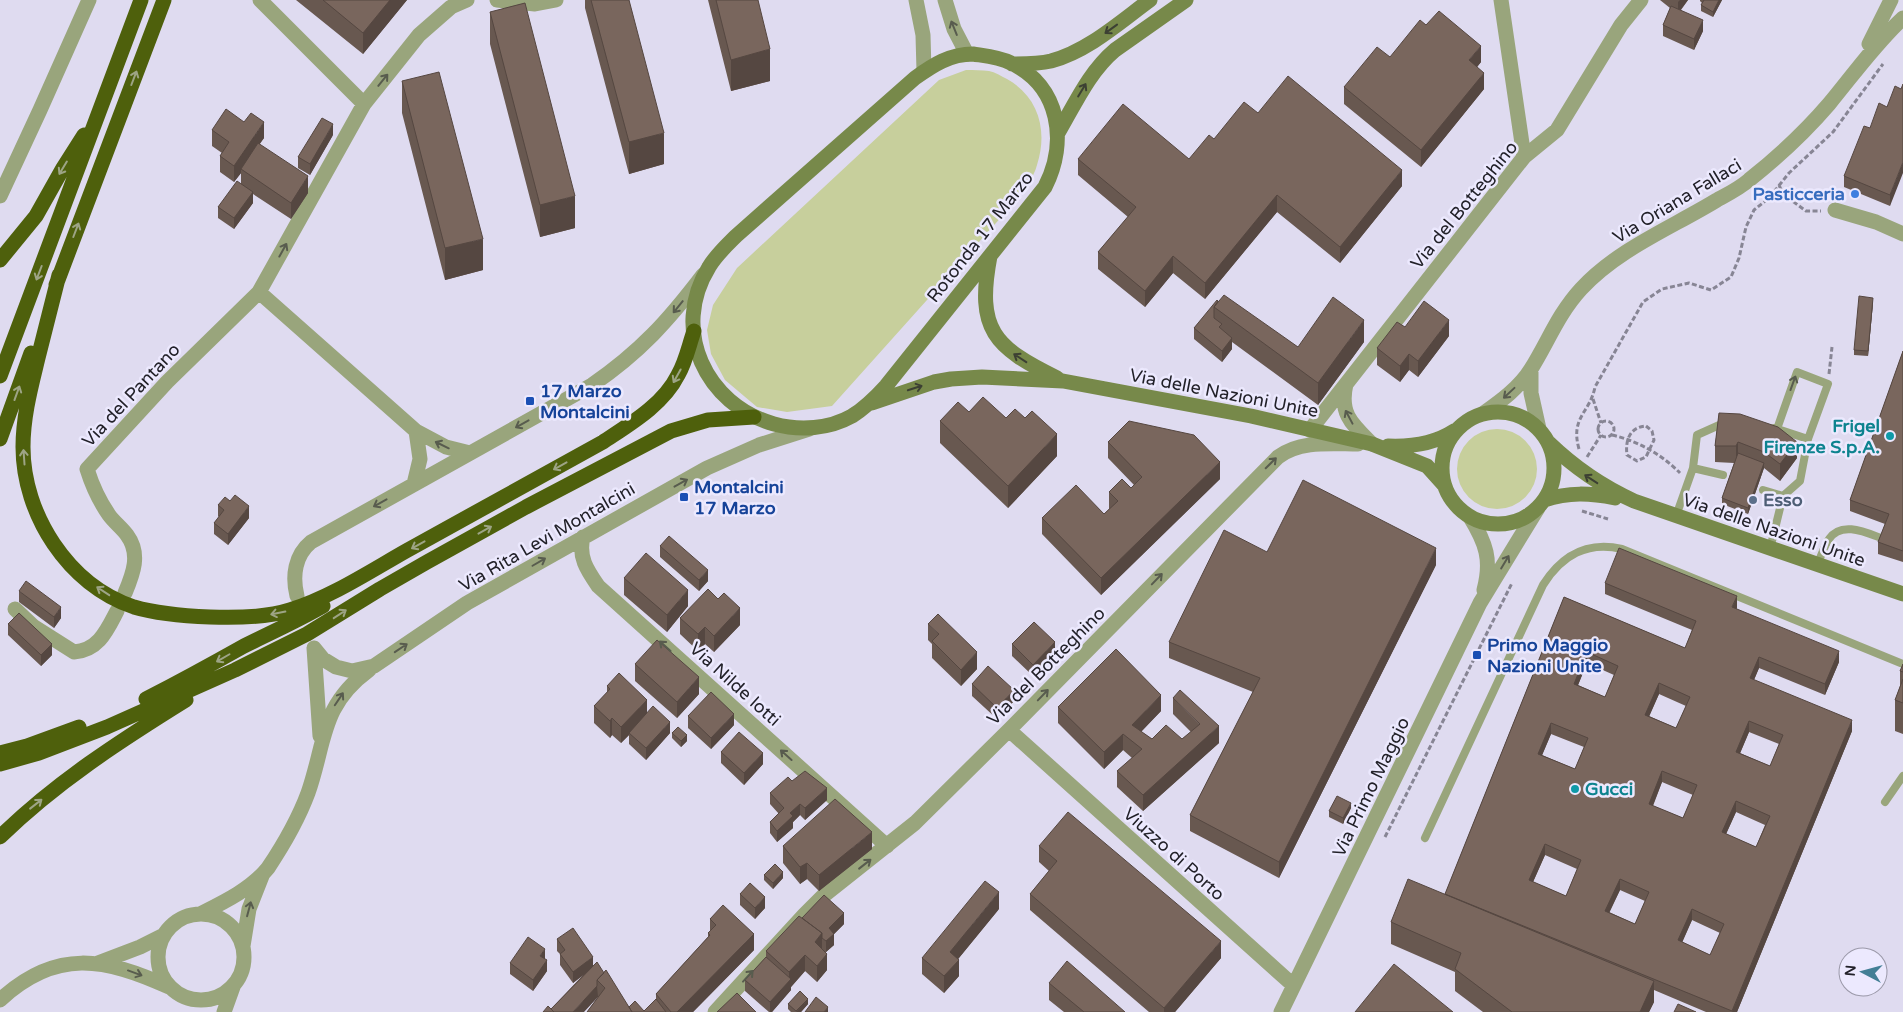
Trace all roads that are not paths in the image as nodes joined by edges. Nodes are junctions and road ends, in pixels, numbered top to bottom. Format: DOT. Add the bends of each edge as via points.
graph roads {
  1 [pos="89,0"];
  2 [pos="140,0"];
  3 [pos="164,0"];
  4 [pos="260,0"];
  5 [pos="467,0"];
  6 [pos="497,0"];
  7 [pos="556,0"];
  8 [pos="916,0"];
  9 [pos="945,0"];
  10 [pos="1150,0"];
  11 [pos="1186,0"];
  12 [pos="1501,0"];
  13 [pos="1641,0"];
  14 [pos="1891,0"];
  15 [pos="1903,18"];
  16 [pos="967,54"];
  17 [pos="1012,64"];
  18 [pos="924,71"];
  19 [pos="1854,72"];
  20 [pos="364,104"];
  21 [pos="99,113"];
  22 [pos="1058,133"];
  23 [pos="1524,157"];
  24 [pos="0,196"];
  25 [pos="1835,210"];
  26 [pos="1903,234"];
  27 [pos="991,255"];
  28 [pos="0,260"];
  29 [pos="708,268"];
  30 [pos="59,275"];
  31 [pos="259,292"];
  32 [pos="694,331"];
  33 [pos="1531,369"];
  34 [pos="0,376"];
  35 [pos="1063,380"];
  36 [pos="1346,383"];
  37 [pos="868,404"];
  38 [pos="1484,413"];
  39 [pos="754,418"];
  40 [pos="1739,422"];
  41 [pos="1767,427"];
  42 [pos="809,429"];
  43 [pos="1539,429"];
  44 [pos="1776,429"];
  45 [pos="1310,430"];
  46 [pos="1456,430"];
  47 [pos="416,431"];
  48 [pos="0,439"];
  49 [pos="1808,439"];
  50 [pos="1549,443"];
  51 [pos="1374,444"];
  52 [pos="470,453"];
  53 [pos="1693,468"];
  54 [pos="1723,475"];
  55 [pos="414,484"];
  56 [pos="1444,486"];
  57 [pos="1763,490"];
  58 [pos="1784,496"];
  59 [pos="1634,501"];
  60 [pos="1541,504"];
  61 [pos="1676,516"];
  62 [pos="1470,517"];
  63 [pos="583,537"];
  64 [pos="1881,538"];
  65 [pos="1770,549"];
  66 [pos="1817,565"];
  67 [pos="356,581"];
  68 [pos="125,593"];
  69 [pos="1903,594"];
  70 [pos="297,596"];
  71 [pos="1480,604"];
  72 [pos="15,609"];
  73 [pos="117,611"];
  74 [pos="1903,664"];
  75 [pos="374,666"];
  76 [pos="235,670"];
  77 [pos="1009,730"];
  78 [pos="320,743"];
  79 [pos="0,753"];
  80 [pos="0,764"];
  81 [pos="1903,776"];
  82 [pos="1885,802"];
  83 [pos="0,836"];
  84 [pos="1425,838"];
  85 [pos="887,846"];
  86 [pos="263,874"];
  87 [pos="200,914"];
  88 [pos="164,935"];
  89 [pos="243,946"];
  90 [pos="98,963"];
  91 [pos="1293,985"];
  92 [pos="233,987"];
  93 [pos="176,992"];
  94 [pos="0,1000"];
  95 [pos="190,1012"];
  96 [pos="224,1012"];
  97 [pos="715,1012"];
  98 [pos="1281,1012"];
  1 -- 24 [label="street"];
  2 -- 21 [label="highway"];
  30 -- 3 [label="highway, one-way"];
  4 -- 20 [label="street"];
  20 -- 5 [label="street, Via del Pantano, one-way" via="419,35 451,6"];
  6 -- 7 [label="street" via="535,4"];
  8 -- 18 [label="street" via="922,30"];
  16 -- 9 [label="street, one-way"];
  10 -- 17 [label="street, one-way" via="1104,34 1064,56 1041,63"];
  22 -- 11 [label="street, one-way" via="1094,71 1106,58"];
  12 -- 23 [label="street"];
  13 -- 23 [label="street, Via del Botteghino" via="1621,25 1557,130"];
  14 -- 19 [label="street, Via Oriana Fallaci"];
  15 -- 19 [label="street, Via Oriana Fallaci"];
  16 -- 17 [label="street, Rotonda 17 Marzo" via="988,56"];
  16 -- 18 [label="street, Rotonda 17 Marzo" via="945,59"];
  17 -- 22 [label="street, Rotonda 17 Marzo" via="1034,80 1048,98"];
  18 -- 29 [label="street, Rotonda 17 Marzo" via="736,236"];
  19 -- 33 [label="street, Via Oriana Fallaci" via="1828,106 1748,182 1639,244 1581,289 1561,315"];
  31 -- 20 [label="street, Via del Pantano, one-way"];
  21 -- 28 [label="highway, one-way" via="62,168 36,216"];
  21 -- 34 [label="highway, one-way"];
  22 -- 27 [label="street, Rotonda 17 Marzo" via="1055,166 1045,187"];
  23 -- 36 [label="street, Via del Botteghino"];
  25 -- 26 [label="street"];
  35 -- 27 [label="street, Via delle Nazioni Unite, one-way" via="1017,357 993,331 986,300"];
  27 -- 37 [label="street, Rotonda 17 Marzo" via="894,377"];
  29 -- 32 [label="street, Rotonda 17 Marzo" via="696,301"];
  29 -- 52 [label="street, one-way" via="652,338 621,364 586,389"];
  48 -- 30 [label="highway, one-way"];
  67 -- 30 [label="highway, one-way" via="284,612 240,617 204,616 150,611 125,603 92,583 71,565 36,512 26,480 23,447 27,406"];
  31 -- 47 [label="street"];
  31 -- 68 [label="street, Via del Pantano" via="167,382 87,469 109,514 126,534 135,552 136,563"];
  32 -- 39 [label="street, Rotonda 17 Marzo" via="708,376 730,402"];
  32 -- 67 [label="highway, one-way" via="675,381 658,402 631,423 603,442"];
  33 -- 38 [label="street, Via Oriana Fallaci, one-way" via="1515,388"];
  33 -- 43 [label="street, Via Oriana Fallaci" via="1531,393"];
  37 -- 35 [label="street, Via delle Nazioni Unite, one-way" via="934,382 982,377"];
  35 -- 45 [label="street, Via delle Nazioni Unite"];
  36 -- 45 [label="street, Via del Botteghino"];
  51 -- 36 [label="street, one-way" via="1352,424 1347,414 1343,405"];
  37 -- 42 [label="street, Rotonda 17 Marzo" via="847,418"];
  38 -- 43 [label="street" via="1518,415"];
  38 -- 46 [label="street" via="1469,419"];
  39 -- 42 [label="street, Rotonda 17 Marzo"];
  76 -- 39 [label="highway, one-way" via="306,634 460,544 671,431 708,420"];
  40 -- 53 [label="lane" via="1730,420 1697,435"];
  41 -- 44 [label="lane"];
  63 -- 42 [label="street, Via Rita Levi Montalcini, one-way" via="723,460"];
  43 -- 50 [label="street"];
  44 -- 49 [label="lane"];
  44 -- 49 [label="lane, one-way" via="1797,372 1828,384"];
  45 -- 51 [label="street, Via delle Nazioni Unite"];
  46 -- 51 [label="street, Via delle Nazioni Unite" via="1415,446"];
  46 -- 56 [label="street" via="1442,460"];
  52 -- 47 [label="street, one-way" via="446,447"];
  47 -- 55 [label="street" via="420,456"];
  49 -- 58 [label="lane" via="1800,481"];
  59 -- 50 [label="street, Via delle Nazioni Unite, one-way" via="1607,489 1582,472"];
  50 -- 60 [label="street" via="1554,472 1549,492"];
  51 -- 56 [label="street, Via delle Nazioni Unite" via="1426,466"];
  77 -- 51 [label="street, Via del Botteghino, one-way" via="1278,457 1303,446"];
  52 -- 55 [label="street"];
  53 -- 54 [label="lane"];
  53 -- 61 [label="lane"];
  55 -- 70 [label="street, one-way" via="307,545 294,572"];
  56 -- 62 [label="street" via="1456,506"];
  57 -- 58 [label="lane"];
  58 -- 65 [label="lane"];
  59 -- 60 [label="street, Via delle Nazioni Unite" via="1587,493 1570,494"];
  59 -- 61 [label="street, Via delle Nazioni Unite"];
  60 -- 62 [label="street" via="1522,520 1502,525"];
  71 -- 60 [label="street, Via Primo Maggio, one-way"];
  61 -- 65 [label="street, Via delle Nazioni Unite"];
  62 -- 71 [label="street, Via Primo Maggio" via="1483,541 1488,561"];
  75 -- 63 [label="street, Via Rita Levi Montalcini, one-way" via="468,603"];
  85 -- 63 [label="street, Via Nilde Iotti, one-way" via="598,586 583,561 580,546"];
  64 -- 66 [label="lane" via="1854,528 1839,531 1829,538"];
  65 -- 66 [label="street, Via delle Nazioni Unite"];
  66 -- 69 [label="street, Via delle Nazioni Unite"];
  67 -- 79 [label="highway, one-way" via="293,623 131,706 27,746"];
  71 -- 91 [label="street, Via Primo Maggio"];
  72 -- 73 [label="street" via="32,626 74,652 86,650 97,643"];
  74 -- 84 [label="lane" via="1622,548 1602,546 1577,552 1556,567 1543,585"];
  78 -- 75 [label="street, one-way" via="340,696"];
  75 -- 78 [label="street, Via Rita Levi Montalcini" via="352,671 336,668 314,648"];
  76 -- 80 [label="highway" via="98,730"];
  83 -- 76 [label="highway, one-way" via="96,758"];
  77 -- 85 [label="street, Via del Botteghino" via="915,823"];
  77 -- 91 [label="street, Viuzzo di Porto"];
  78 -- 86 [label="street" via="315,772 298,817"];
  81 -- 82 [label="lane"];
  97 -- 85 [label="street, Via del Botteghino, one-way" via="823,896"];
  86 -- 87 [label="street" via="238,893"];
  89 -- 86 [label="street, one-way" via="249,909"];
  87 -- 88 [label="street" via="180,920"];
  87 -- 89 [label="street" via="214,916 227,923"];
  88 -- 90 [label="street"];
  88 -- 93 [label="street" via="158,963 162,976"];
  89 -- 92 [label="street" via="243,968"];
  90 -- 93 [label="street, one-way" via="126,970"];
  90 -- 94 [label="street" via="41,971 17,984"];
  91 -- 98 [label="street"];
  92 -- 93 [label="street" via="209,1000 198,1001"];
  92 -- 96 [label="street"];
  93 -- 95 [label="street"];
}
